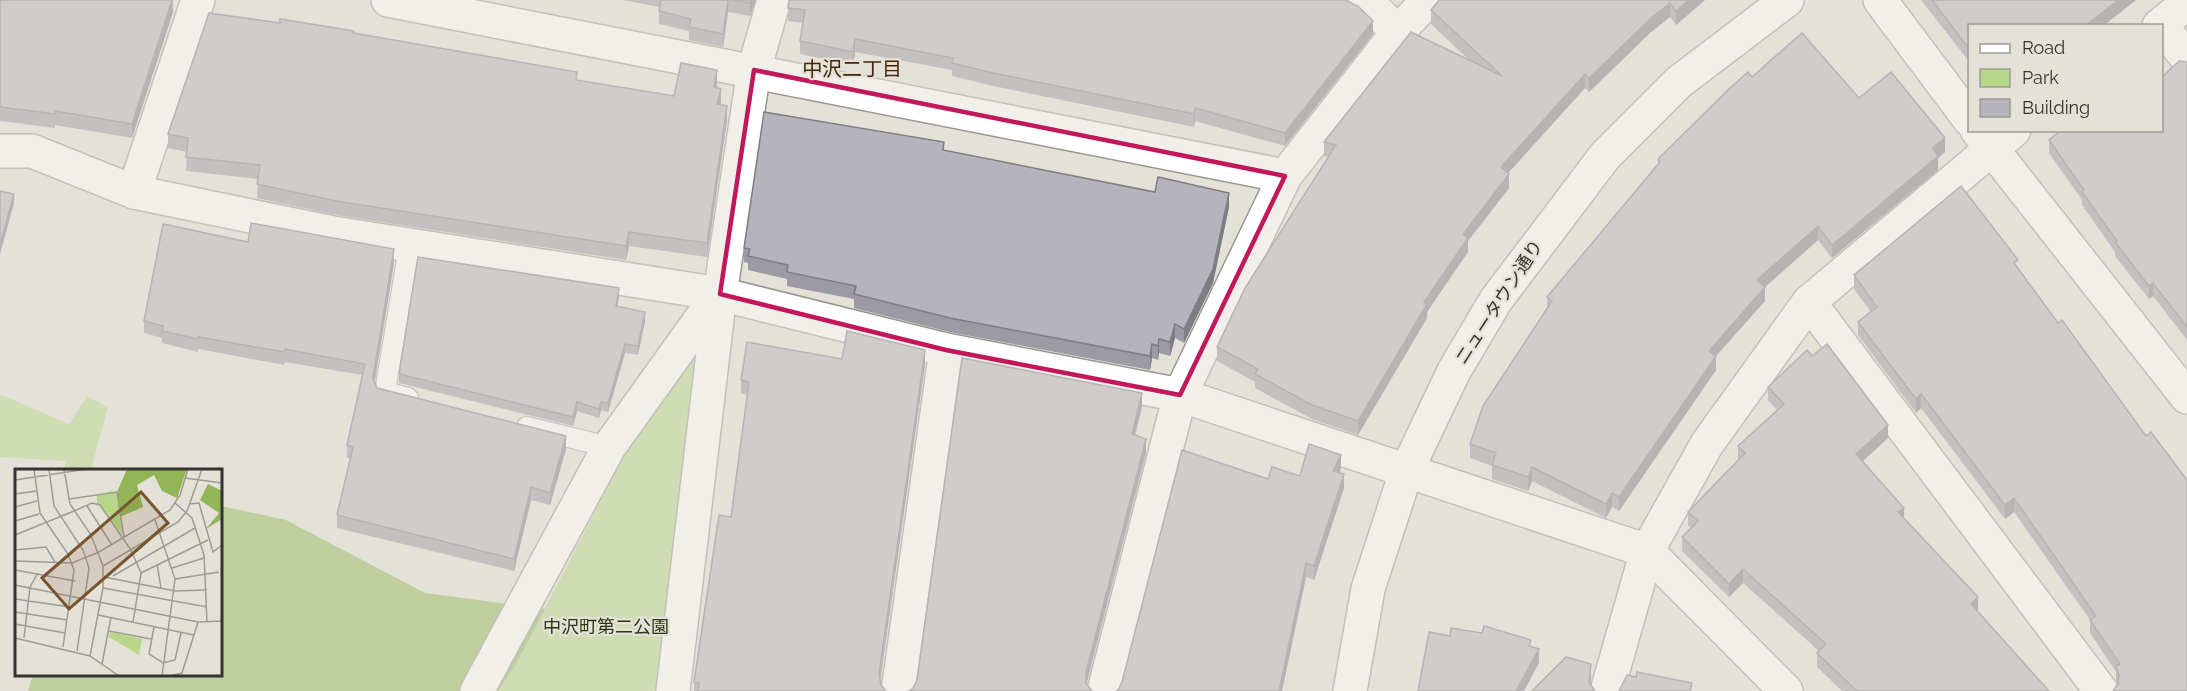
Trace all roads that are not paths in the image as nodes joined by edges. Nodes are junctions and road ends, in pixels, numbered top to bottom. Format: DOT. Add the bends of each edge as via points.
graph roads {
  1 [pos="198,0"];
  2 [pos="388,0"];
  3 [pos="774,0"];
  4 [pos="1365,0"];
  5 [pos="1428,0"];
  6 [pos="1787,0"];
  7 [pos="1880,0"];
  8 [pos="2187,3"];
  9 [pos="2162,24"];
  10 [pos="2163,30"];
  11 [pos="1398,32"];
  12 [pos="2187,58"];
  13 [pos="754,70"];
  14 [pos="1968,117"];
  15 [pos="1994,136"];
  16 [pos="0,151"];
  17 [pos="1285,176"];
  18 [pos="134,192"];
  19 [pos="409,247"];
  20 [pos="720,294"];
  21 [pos="1809,302"];
  22 [pos="946,350"];
  23 [pos="1180,395"];
  24 [pos="2187,397"];
  25 [pos="430,403"];
  26 [pos="508,422"];
  27 [pos="609,447"];
  28 [pos="1406,472"];
  29 [pos="1647,551"];
  30 [pos="477,691"];
  31 [pos="673,691"];
  32 [pos="898,691"];
  33 [pos="1104,691"];
  34 [pos="1350,691"];
  35 [pos="1607,691"];
  36 [pos="1786,691"];
  37 [pos="2101,691"];
  1 -- 18 [label="street"];
  2 -- 13 [label="street"];
  3 -- 13 [label="street"];
  4 -- 11 [label="street"];
  5 -- 11 [label="street"];
  6 -- 28 [label="street, ニュータウン通り" via="1679,82 1605,156 1496,300 1454,370"];
  7 -- 14 [label="street"];
  8 -- 9 [label="street"];
  10 -- 12 [label="street"];
  11 -- 17 [label="street"];
  13 -- 17 [label="street"];
  13 -- 20 [label="street"];
  15 -- 21 [label="street"];
  15 -- 24 [label="street"];
  16 -- 18 [label="street" via="32,152"];
  17 -- 23 [label="street"];
  18 -- 19 [label="street"];
  19 -- 20 [label="street"];
  19 -- 25 [label="lane" via="385,392"];
  20 -- 22 [label="street"];
  20 -- 27 [label="street"];
  20 -- 31 [label="street"];
  21 -- 29 [label="street" via="1707,444"];
  21 -- 37 [label="street"];
  22 -- 23 [label="street"];
  22 -- 32 [label="street"];
  23 -- 28 [label="street"];
  23 -- 33 [label="street"];
  26 -- 27 [label="lane"];
  27 -- 30 [label="street"];
  28 -- 29 [label="street"];
  28 -- 34 [label="street, ニュータウン通り" via="1368,589"];
  29 -- 35 [label="street"];
  29 -- 36 [label="street"];
}
